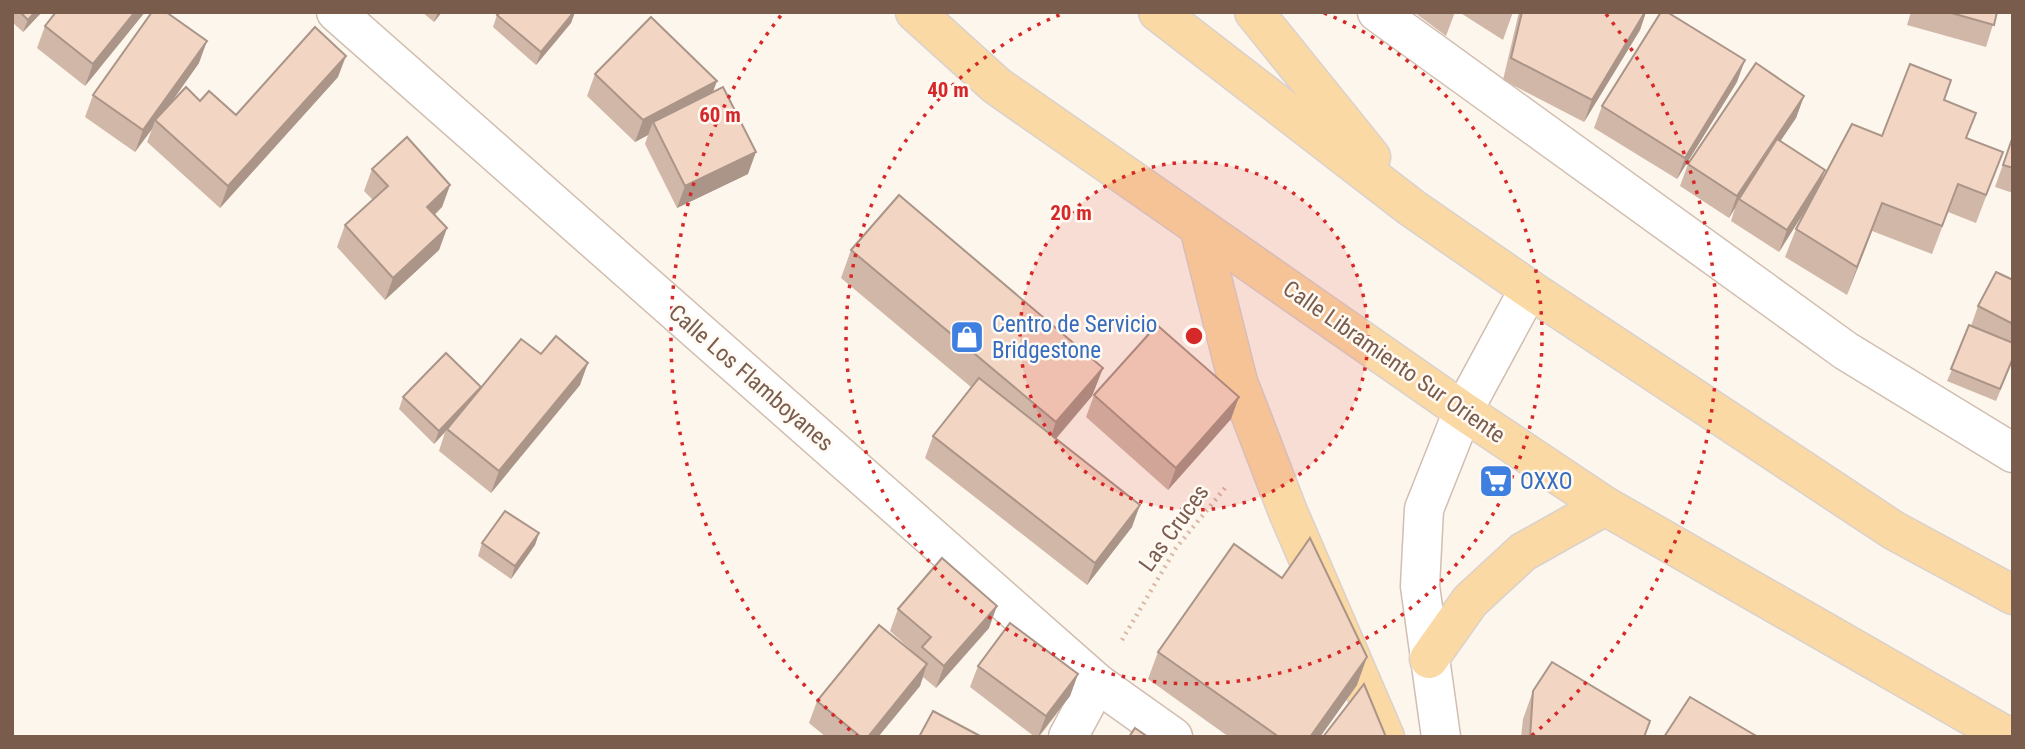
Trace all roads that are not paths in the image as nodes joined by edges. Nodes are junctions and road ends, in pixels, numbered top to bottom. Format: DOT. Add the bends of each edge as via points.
graph roads {
  1 [pos="336,12"];
  2 [pos="915,12"];
  3 [pos="1158,12"];
  4 [pos="1377,12"];
  5 [pos="1254,13"];
  6 [pos="1412,208"];
  7 [pos="1199,227"];
  8 [pos="1529,289"];
  9 [pos="1463,411"];
  10 [pos="2013,453"];
  11 [pos="1605,506"];
  12 [pos="2013,594"];
  13 [pos="1429,659"];
  14 [pos="1097,683"];
  15 [pos="1068,737"];
  16 [pos="1172,737"];
  17 [pos="1385,737"];
  18 [pos="1441,737"];
  19 [pos="2008,737"];
  1 -- 14 [label="street, Calle Los Flamboyanes"];
  2 -- 7 [label="main road, Calle Libramiento Sur Oriente" via="997,86"];
  3 -- 6 [label="main road"];
  4 -- 10 [label="street" via="1846,351"];
  5 -- 6 [label="main road"];
  6 -- 8 [label="main road"];
  7 -- 9 [label="main road, Calle Libramiento Sur Oriente"];
  7 -- 17 [label="main road" via="1238,382 1288,512"];
  8 -- 9 [label="street"];
  8 -- 12 [label="main road" via="1893,530"];
  9 -- 11 [label="main road, Calle Libramiento Sur Oriente"];
  9 -- 13 [label="street" via="1424,509 1420,586"];
  11 -- 13 [label="main road" via="1523,552 1470,601"];
  11 -- 19 [label="main road, Calle Libramiento Sur Oriente"];
  13 -- 18 [label="street"];
  14 -- 15 [label="street"];
  14 -- 16 [label="street, Calle Los Flamboyanes"];
}
